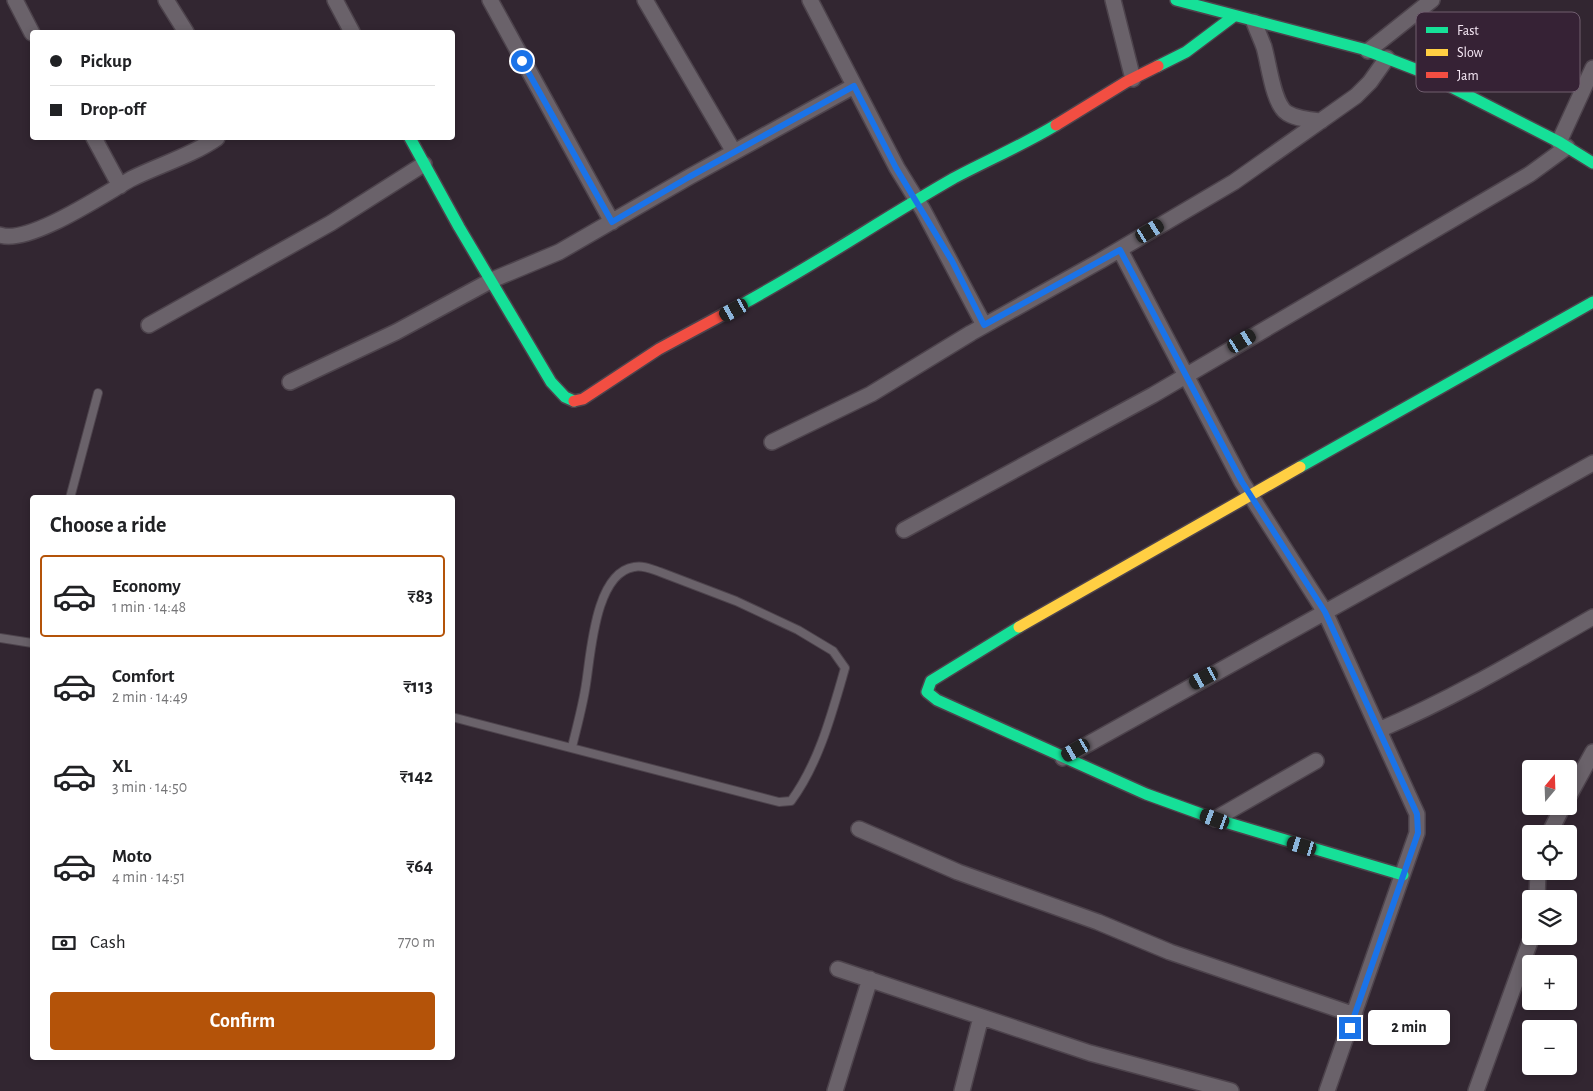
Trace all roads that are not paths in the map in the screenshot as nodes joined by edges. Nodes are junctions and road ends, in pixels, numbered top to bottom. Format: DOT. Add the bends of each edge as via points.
graph roads {
  1 [pos="15,0"];
  2 [pos="166,0"];
  3 [pos="335,0"];
  4 [pos="490,0"];
  5 [pos="646,0"];
  6 [pos="810,0"];
  7 [pos="1113,0"];
  8 [pos="1176,0"];
  9 [pos="1432,0"];
  10 [pos="1196,2"];
  11 [pos="1417,12"];
  12 [pos="1416,13"];
  13 [pos="1234,16"];
  14 [pos="1254,22"];
  15 [pos="30,30"];
  16 [pos="185,30"];
  17 [pos="351,30"];
  18 [pos="1368,51"];
  19 [pos="1387,58"];
  20 [pos="1593,68"];
  21 [pos="1416,69"];
  22 [pos="1133,79"];
  23 [pos="854,86"];
  24 [pos="1461,92"];
  25 [pos="1321,120"];
  26 [pos="95,140"];
  27 [pos="213,140"];
  28 [pos="411,140"];
  29 [pos="1563,145"];
  30 [pos="734,152"];
  31 [pos="1593,163"];
  32 [pos="424,164"];
  33 [pos="120,186"];
  34 [pos="918,201"];
  35 [pos="612,222"];
  36 [pos="0,235"];
  37 [pos="1120,250"];
  38 [pos="492,280"];
  39 [pos="1593,302"];
  40 [pos="149,325"];
  41 [pos="984,325"];
  42 [pos="1186,375"];
  43 [pos="290,382"];
  44 [pos="98,393"];
  45 [pos="772,442"];
  46 [pos="1593,463"];
  47 [pos="1251,494"];
  48 [pos="71,495"];
  49 [pos="904,530"];
  50 [pos="1325,612"];
  51 [pos="1593,617"];
  52 [pos="0,638"];
  53 [pos="30,643"];
  54 [pos="455,718"];
  55 [pos="1379,730"];
  56 [pos="572,747"];
  57 [pos="1593,752"];
  58 [pos="1063,758"];
  59 [pos="1316,761"];
  60 [pos="1578,780"];
  61 [pos="1215,819"];
  62 [pos="859,829"];
  63 [pos="1403,875"];
  64 [pos="1529,945"];
  65 [pos="838,969"];
  66 [pos="870,979"];
  67 [pos="1355,1014"];
  68 [pos="981,1017"];
  69 [pos="835,1091"];
  70 [pos="962,1091"];
  71 [pos="1231,1091"];
  72 [pos="1327,1091"];
  73 [pos="1476,1091"];
  1 -- 15 [label="street"];
  2 -- 16 [label="street"];
  3 -- 17 [label="street"];
  4 -- 35 [label="street"];
  5 -- 30 [label="street"];
  6 -- 23 [label="street"];
  7 -- 22 [label="street"];
  8 -- 10 [label="street"];
  9 -- 11 [label="street"];
  10 -- 13 [label="street"];
  12 -- 18 [label="street"];
  13 -- 14 [label="street"];
  13 -- 22 [label="street" via="1186,52"];
  14 -- 18 [label="street"];
  14 -- 25 [label="street" via="1264,46 1274,90 1286,113"];
  18 -- 19 [label="street"];
  19 -- 21 [label="street"];
  19 -- 25 [label="street" via="1370,82"];
  20 -- 29 [label="street"];
  22 -- 34 [label="street" via="1030,141 955,178"];
  23 -- 30 [label="street"];
  23 -- 34 [label="street" via="896,168"];
  24 -- 29 [label="street"];
  25 -- 37 [label="street" via="1234,182"];
  26 -- 33 [label="street"];
  27 -- 33 [label="street"];
  28 -- 32 [label="street"];
  29 -- 31 [label="street"];
  29 -- 42 [label="street" via="1504,190"];
  30 -- 35 [label="street"];
  32 -- 38 [label="street"];
  32 -- 40 [label="street" via="331,223"];
  33 -- 36 [label="street" via="32,232"];
  34 -- 38 [label="street" via="778,286 660,349 575,401 565,398 551,382"];
  34 -- 41 [label="street"];
  35 -- 38 [label="street" via="559,252"];
  37 -- 41 [label="street"];
  37 -- 42 [label="street"];
  38 -- 43 [label="street" via="396,332"];
  39 -- 47 [label="street"];
  41 -- 45 [label="street" via="871,394"];
  42 -- 47 [label="street"];
  42 -- 49 [label="street" via="1073,440"];
  44 -- 48 [label="lane"];
  46 -- 50 [label="street"];
  47 -- 50 [label="street"];
  47 -- 58 [label="street" via="1043,612 930,682 927,692 937,700"];
  50 -- 55 [label="street"];
  50 -- 58 [label="street"];
  51 -- 55 [label="street" via="1468,687"];
  52 -- 53 [label="lane"];
  54 -- 56 [label="lane"];
  55 -- 63 [label="street" via="1417,814 1418,833"];
  56 -- 56 [label="lane" via="779,802 791,801 815,756 832,714 845,668 833,651 770,616 644,566 632,567 613,581 600,607"];
  57 -- 60 [label="street"];
  58 -- 61 [label="street"];
  59 -- 61 [label="street"];
  61 -- 63 [label="street"];
  62 -- 67 [label="street" via="958,872 1098,922 1170,952"];
  63 -- 67 [label="street"];
  64 -- 73 [label="street"];
  65 -- 66 [label="street"];
  66 -- 68 [label="street"];
  66 -- 69 [label="street"];
  67 -- 72 [label="street"];
  68 -- 70 [label="street"];
  68 -- 71 [label="street" via="1098,1055"];
}
